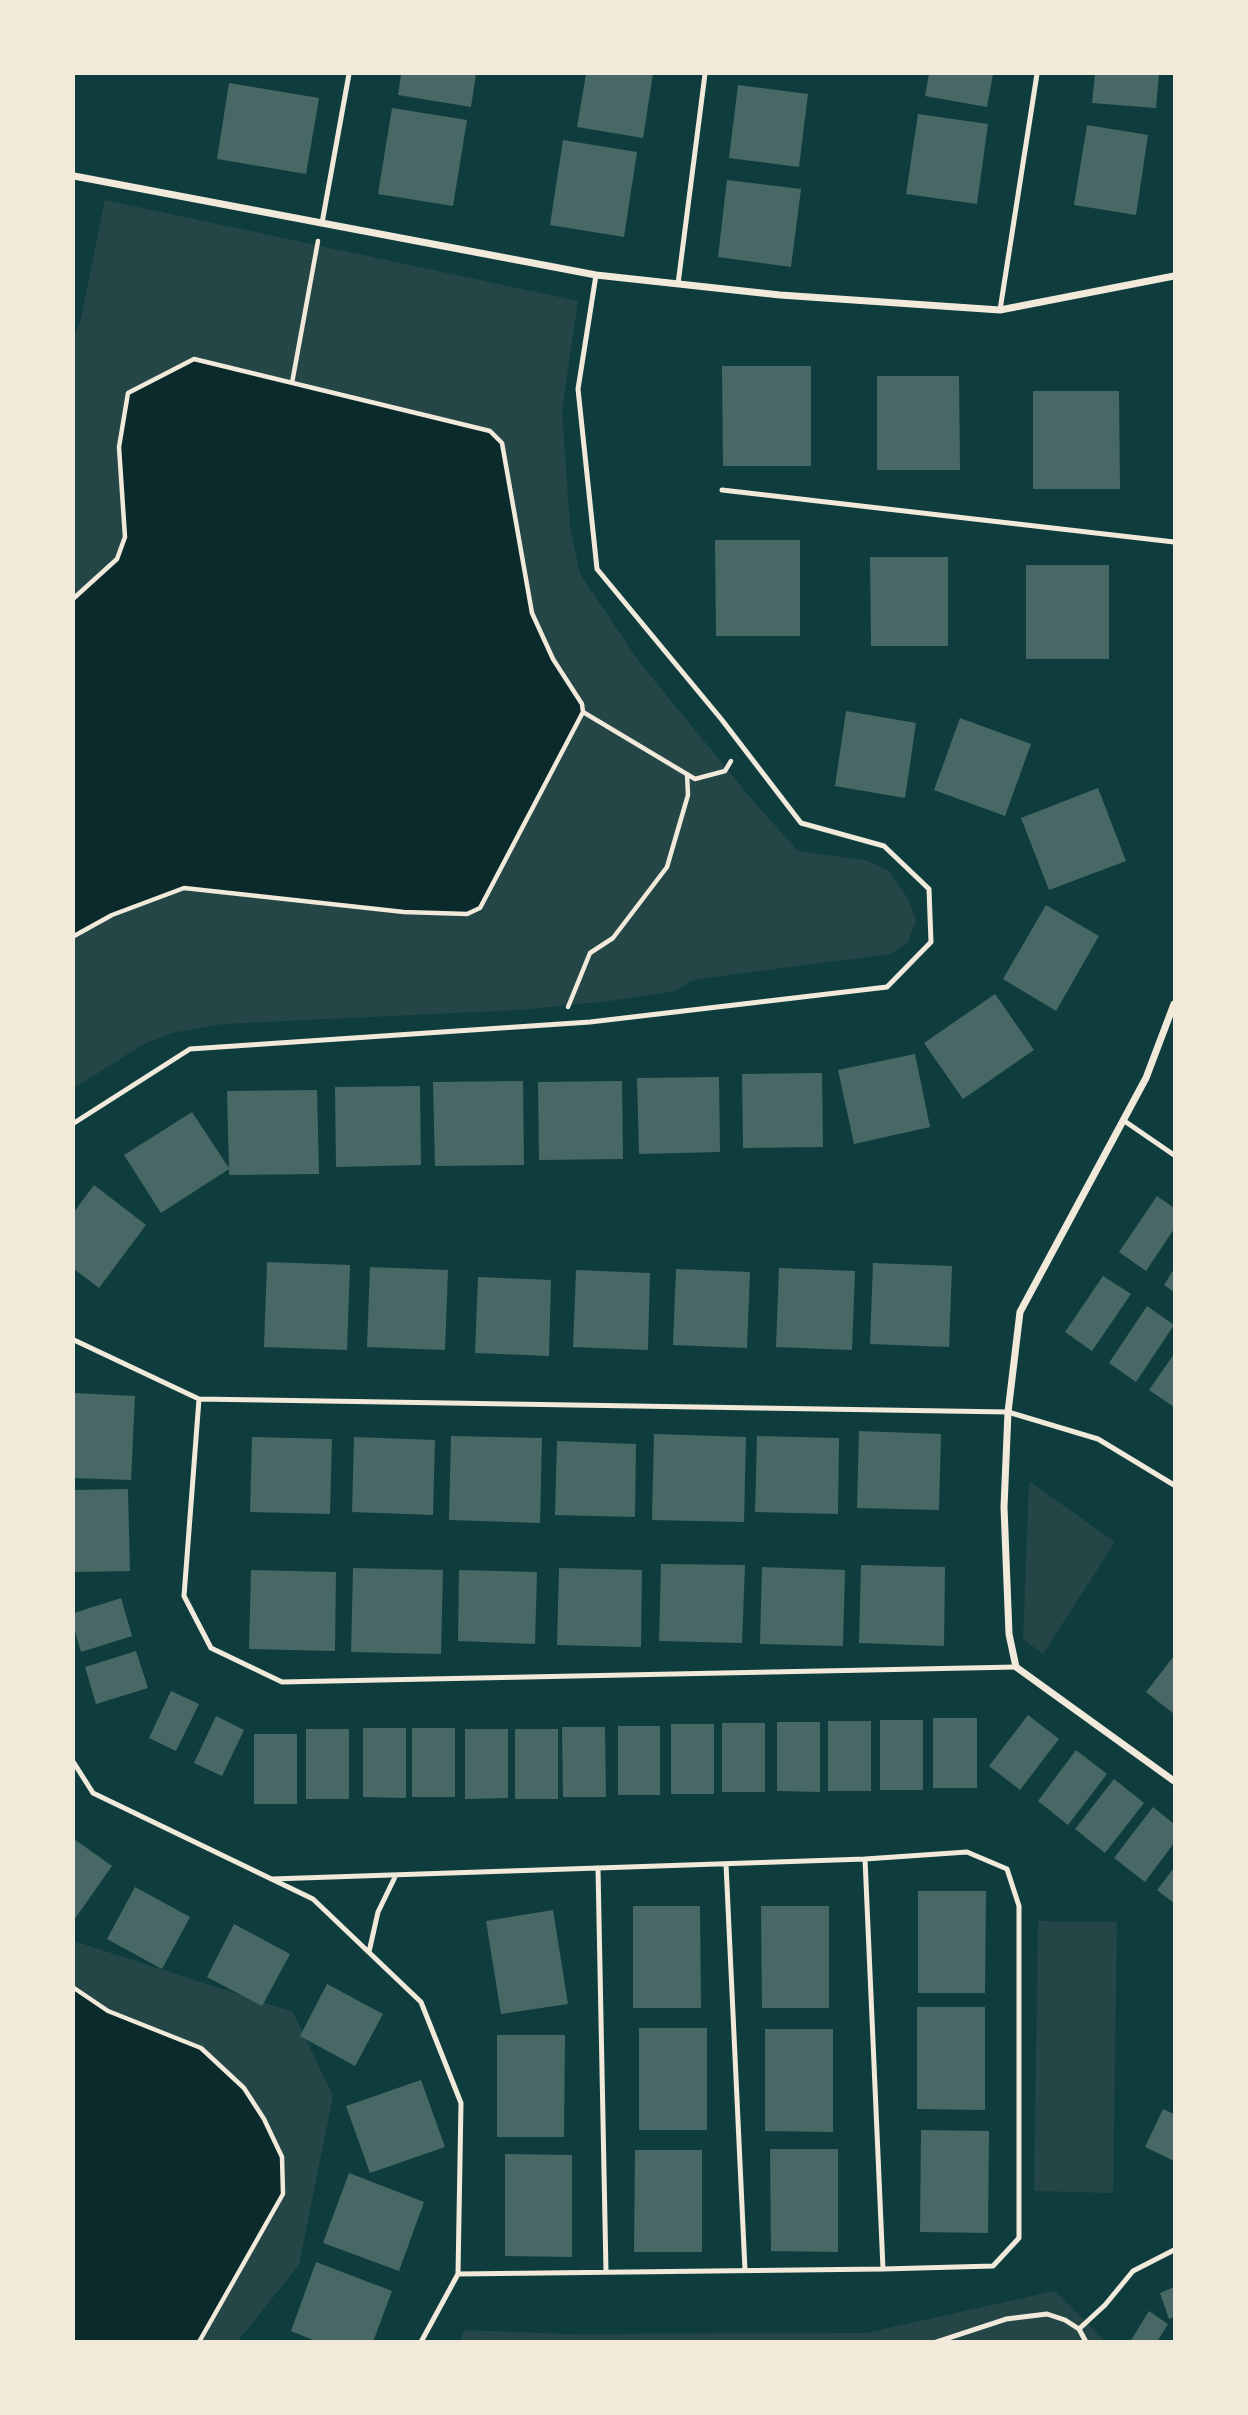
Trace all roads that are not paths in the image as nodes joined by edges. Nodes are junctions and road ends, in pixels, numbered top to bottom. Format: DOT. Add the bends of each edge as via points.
graph roads {
  1 [pos="349,74"];
  2 [pos="705,74"];
  3 [pos="1037,74"];
  4 [pos="74,176"];
  5 [pos="322,223"];
  6 [pos="596,275"];
  7 [pos="1174,276"];
  8 [pos="678,284"];
  9 [pos="1000,310"];
  10 [pos="722,490"];
  11 [pos="1174,542"];
  12 [pos="1174,1004"];
  13 [pos="1123,1120"];
  14 [pos="74,1123"];
  15 [pos="1174,1155"];
  16 [pos="74,1340"];
  17 [pos="199,1399"];
  18 [pos="1007,1412"];
  19 [pos="1174,1485"];
  20 [pos="1016,1667"];
  21 [pos="74,1763"];
  22 [pos="1174,1781"];
  23 [pos="865,1859"];
  24 [pos="726,1864"];
  25 [pos="598,1868"];
  26 [pos="396,1875"];
  27 [pos="272,1879"];
  28 [pos="369,1952"];
  29 [pos="1174,2250"];
  30 [pos="883,2269"];
  31 [pos="745,2270"];
  32 [pos="606,2272"];
  33 [pos="458,2274"];
  34 [pos="1079,2329"];
  35 [pos="421,2342"];
  36 [pos="936,2342"];
  37 [pos="1086,2342"];
  1 -- 5 [label="lane"];
  2 -- 8 [label="lane"];
  3 -- 9 [label="lane"];
  4 -- 5 [label="street"];
  5 -- 6 [label="street"];
  6 -- 8 [label="street"];
  6 -- 14 [label="lane" via="579,388 597,569 801,823 884,846 929,889 931,942 887,987 567,1024 190,1049"];
  7 -- 9 [label="street"];
  8 -- 9 [label="street"];
  10 -- 11 [label="lane"];
  12 -- 13 [label="street" via="1146,1078"];
  13 -- 15 [label="lane"];
  13 -- 18 [label="street" via="1020,1312"];
  16 -- 17 [label="lane"];
  17 -- 18 [label="lane"];
  17 -- 20 [label="lane" via="184,1596 211,1648 282,1682"];
  18 -- 19 [label="lane" via="1098,1439"];
  18 -- 20 [label="street" via="1004,1507 1009,1634"];
  20 -- 22 [label="street"];
  21 -- 27 [label="lane" via="93,1793"];
  23 -- 24 [label="lane"];
  23 -- 30 [label="lane"];
  23 -- 30 [label="lane" via="967,1852 1007,1869 1019,1906 1019,2238 993,2266"];
  24 -- 25 [label="lane"];
  24 -- 31 [label="lane"];
  25 -- 26 [label="lane"];
  25 -- 32 [label="lane"];
  26 -- 27 [label="lane"];
  26 -- 28 [label="lane" via="377,1912"];
  27 -- 28 [label="lane" via="313,1899"];
  28 -- 33 [label="lane" via="421,2003 461,2103"];
  29 -- 34 [label="lane" via="1132,2271"];
  30 -- 31 [label="lane"];
  31 -- 32 [label="lane"];
  32 -- 33 [label="lane"];
  33 -- 35 [label="lane"];
  34 -- 36 [label="lane" via="1047,2314 1006,2319"];
  34 -- 37 [label="lane"];
}
